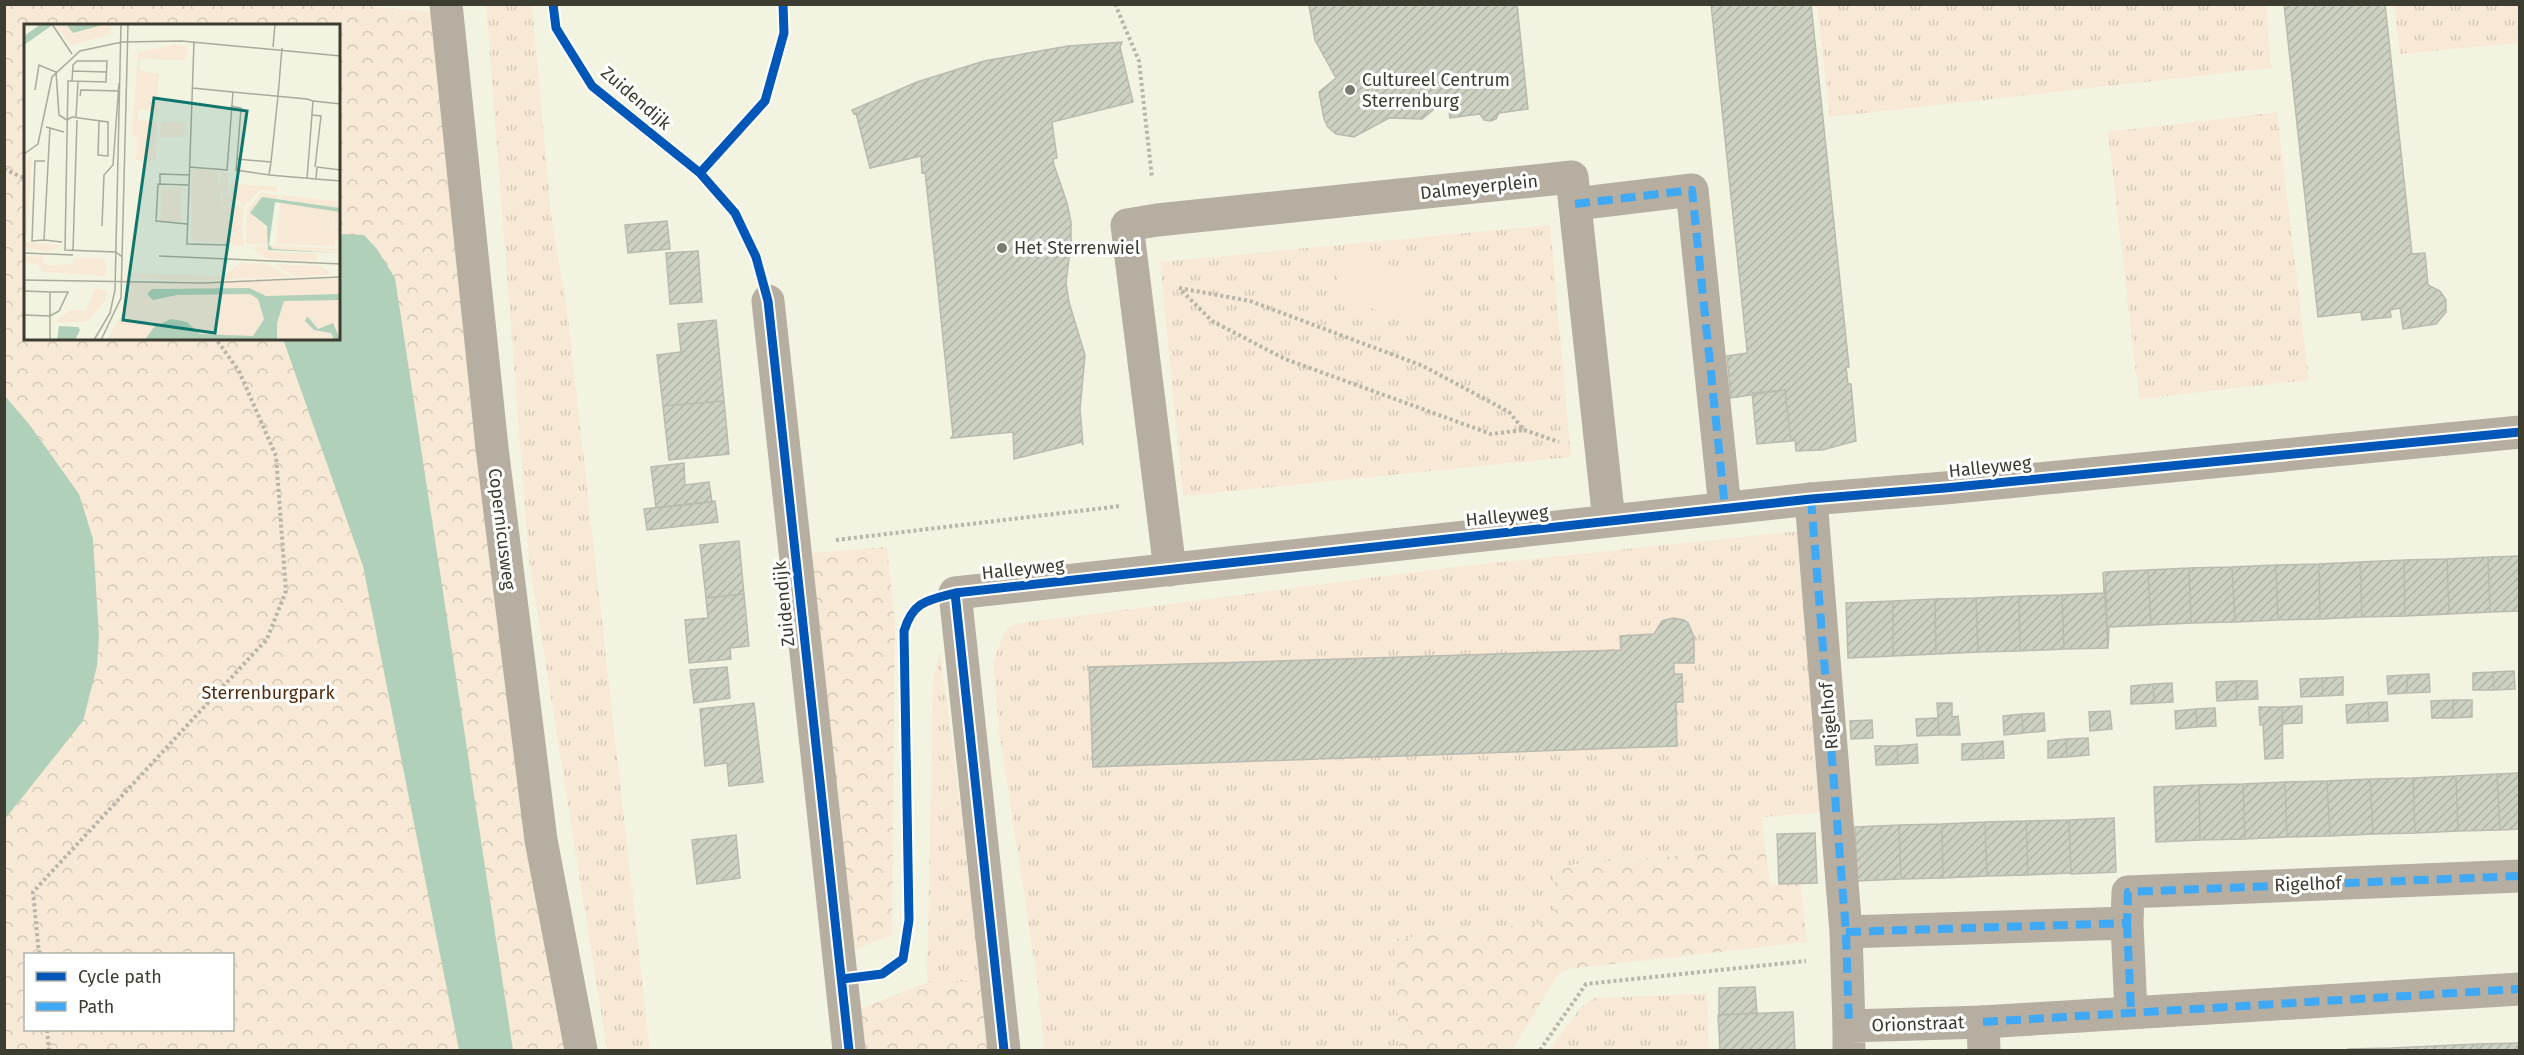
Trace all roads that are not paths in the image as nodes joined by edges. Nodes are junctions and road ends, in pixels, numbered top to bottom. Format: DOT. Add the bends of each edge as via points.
graph roads {
  1 [pos="446,4"];
  2 [pos="1575,204"];
  3 [pos="768,301"];
  4 [pos="2520,432"];
  5 [pos="1811,499"];
  6 [pos="1725,508"];
  7 [pos="1609,521"];
  8 [pos="1170,570"];
  9 [pos="2520,876"];
  10 [pos="2127,923"];
  11 [pos="1846,945"];
  12 [pos="2520,989"];
  13 [pos="2131,1013"];
  14 [pos="1983,1036"];
  15 [pos="1849,1038"];
  16 [pos="581,1050"];
  17 [pos="849,1050"];
  18 [pos="1004,1050"];
  1 -- 16 [label="street, Copernicusweg" via="492,448 541,840"];
  2 -- 6 [label="street" via="1692,190"];
  2 -- 7 [label="street, Dalmeyerplein"];
  2 -- 8 [label="street, Dalmeyerplein" via="1572,177 1127,225"];
  3 -- 17 [label="street, Zuidendijk"];
  4 -- 5 [label="street, Halleyweg"];
  5 -- 6 [label="street, Halleyweg"];
  5 -- 11 [label="street, Rigelhof"];
  6 -- 7 [label="street, Halleyweg"];
  7 -- 8 [label="street, Halleyweg"];
  8 -- 18 [label="street, Halleyweg" via="955,593"];
  9 -- 10 [label="street, Rigelhof" via="2128,892"];
  10 -- 11 [label="street"];
  10 -- 13 [label="street, Rigelhof"];
  11 -- 15 [label="street, Rigelhof"];
  12 -- 13 [label="street"];
  13 -- 14 [label="street"];
  14 -- 15 [label="street, Orionstraat"];
}
